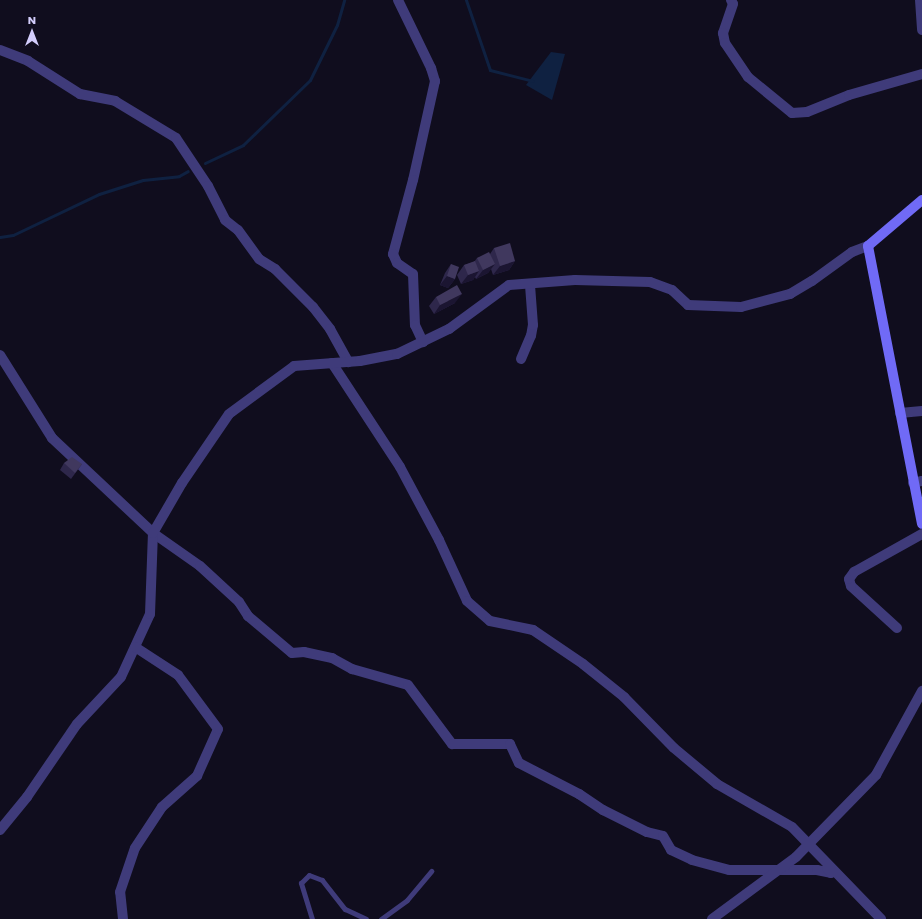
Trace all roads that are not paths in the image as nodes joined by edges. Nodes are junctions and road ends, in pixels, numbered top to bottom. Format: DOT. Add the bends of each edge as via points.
graph roads {
  1 [pos="398,0"];
  2 [pos="731,0"];
  3 [pos="920,0"];
  4 [pos="922,30"];
  5 [pos="0,50"];
  6 [pos="922,74"];
  7 [pos="922,200"];
  8 [pos="868,246"];
  9 [pos="530,285"];
  10 [pos="423,342"];
  11 [pos="0,355"];
  12 [pos="521,359"];
  13 [pos="348,362"];
  14 [pos="332,363"];
  15 [pos="922,411"];
  16 [pos="900,413"];
  17 [pos="918,482"];
  18 [pos="922,524"];
  19 [pos="154,533"];
  20 [pos="922,534"];
  21 [pos="897,628"];
  22 [pos="135,648"];
  23 [pos="922,691"];
  24 [pos="0,830"];
  25 [pos="809,843"];
  26 [pos="827,868"];
  27 [pos="431,871"];
  28 [pos="776,872"];
  29 [pos="123,919"];
  30 [pos="312,919"];
  31 [pos="366,919"];
  32 [pos="381,919"];
  33 [pos="712,919"];
  34 [pos="881,919"];
  1 -- 10 [label="street" via="431,68 434,81 393,254 398,263 413,274 416,325"];
  2 -- 6 [label="street" via="733,4 723,33 725,43 748,77 792,113 807,112 849,95"];
  3 -- 4 [label="street"];
  5 -- 13 [label="street" via="28,61 80,94 115,101 176,138 208,186 225,220 238,230 259,258 313,307 330,329"];
  7 -- 8 [label="main road"];
  8 -- 9 [label="street" via="852,252 790,294 741,307 688,305 672,290 650,282 576,280"];
  8 -- 16 [label="main road"];
  9 -- 10 [label="street" via="509,285 469,315"];
  9 -- 12 [label="street" via="533,324"];
  10 -- 13 [label="street" via="397,354"];
  11 -- 19 [label="street" via="52,438"];
  13 -- 14 [label="street"];
  14 -- 19 [label="street" via="294,366 229,414 182,483"];
  14 -- 25 [label="street" via="400,467 439,540 467,601 490,621 533,630 554,643 624,697 674,748 717,784 792,827"];
  15 -- 16 [label="street"];
  16 -- 17 [label="main road"];
  17 -- 18 [label="main road"];
  19 -- 22 [label="street" via="150,614"];
  19 -- 28 [label="street" via="200,566 239,602 248,616 292,653 304,652 332,658 352,669 408,685 452,744 510,744 519,763 579,794 603,810 647,832 663,836 671,850 712,867"];
  20 -- 21 [label="street" via="854,572 849,578 851,586"];
  22 -- 24 [label="street" via="122,676 77,724 27,797"];
  22 -- 29 [label="street" via="178,675 218,729 197,776 162,807 135,848 120,892"];
  23 -- 25 [label="street" via="876,775"];
  25 -- 28 [label="street"];
  25 -- 34 [label="street"];
  26 -- 28 [label="street" via="831,873 817,870"];
  27 -- 32 [label="lane" via="407,900"];
  28 -- 33 [label="street"];
  30 -- 31 [label="lane" via="301,883 310,875 322,880 345,909"];
}
